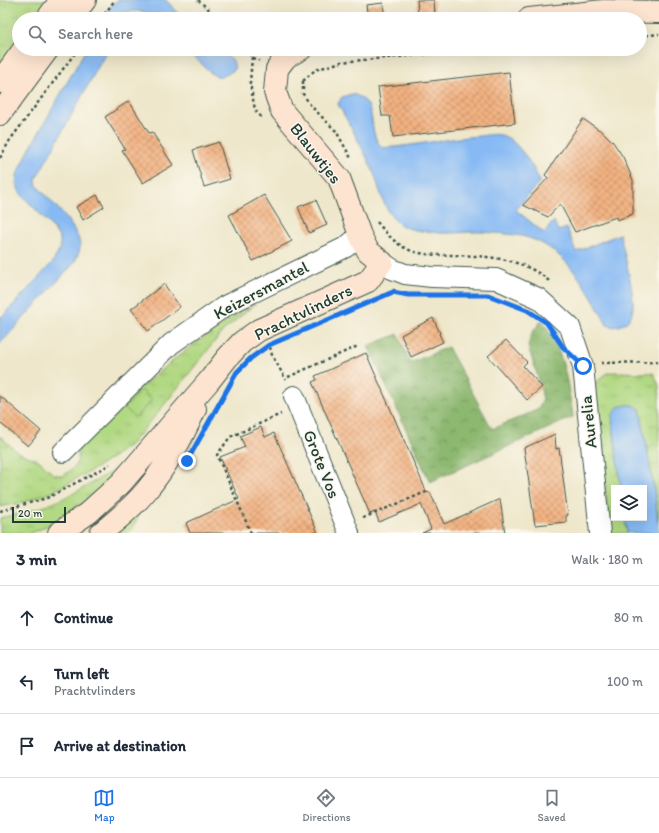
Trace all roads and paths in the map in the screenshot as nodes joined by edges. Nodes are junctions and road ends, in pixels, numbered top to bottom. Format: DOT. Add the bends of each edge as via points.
graph roads {
  1 [pos="61,0"];
  2 [pos="85,0"];
  3 [pos="115,0"];
  4 [pos="198,0"];
  5 [pos="52,12"];
  6 [pos="76,12"];
  7 [pos="106,12"];
  8 [pos="212,12"];
  9 [pos="595,12"];
  10 [pos="659,12"];
  11 [pos="659,34"];
  12 [pos="647,35"];
  13 [pos="19,56"];
  14 [pos="43,56"];
  15 [pos="73,56"];
  16 [pos="288,56"];
  17 [pos="407,56"];
  18 [pos="252,57"];
  19 [pos="0,82"];
  20 [pos="0,114"];
  21 [pos="264,120"];
  22 [pos="0,158"];
  23 [pos="353,162"];
  24 [pos="374,215"];
  25 [pos="360,235"];
  26 [pos="382,262"];
  27 [pos="552,284"];
  28 [pos="373,289"];
  29 [pos="393,292"];
  30 [pos="401,293"];
  31 [pos="358,346"];
  32 [pos="263,349"];
  33 [pos="659,362"];
  34 [pos="583,366"];
  35 [pos="285,378"];
  36 [pos="217,387"];
  37 [pos="296,401"];
  38 [pos="211,419"];
  39 [pos="63,452"];
  40 [pos="426,492"];
  41 [pos="348,529"];
  42 [pos="59,533"];
  43 [pos="101,533"];
  44 [pos="251,533"];
  45 [pos="600,533"];
  1 -- 5 [label="street"];
  2 -- 6 [label="street"];
  3 -- 7 [label="path"];
  4 -- 8 [label="path"];
  9 -- 10 [label="street"];
  11 -- 12 [label="path"];
  13 -- 19 [label="street"];
  14 -- 20 [label="street"];
  15 -- 22 [label="path" via="10,140"];
  16 -- 25 [label="street, Blauwtjes" via="277,69 275,92 282,111 339,178"];
  17 -- 23 [label="path" via="341,62 315,70 304,81 303,94 311,106 336,131"];
  18 -- 21 [label="path" via="250,83 254,110"];
  24 -- 27 [label="path" via="392,240 411,251 432,255 483,256 513,261 542,275"];
  25 -- 26 [label="street, Blauwtjes" via="368,251"];
  25 -- 39 [label="street, Keizersmantel" via="346,247 225,306 171,344"];
  26 -- 28 [label="street, Prachtvlinders"];
  26 -- 34 [label="street, Aurelia" via="405,274 496,279 538,298 570,327"];
  28 -- 29 [label="path"];
  28 -- 29 [label="path, Prachtvlinders"];
  28 -- 36 [label="street, Prachtvlinders" via="259,330 242,342 227,358"];
  29 -- 30 [label="path"];
  31 -- 35 [label="path"];
  32 -- 35 [label="path, Prachtvlinders" via="269,345"];
  33 -- 34 [label="path"];
  34 -- 45 [label="street, Aurelia"];
  35 -- 37 [label="path"];
  36 -- 38 [label="path"];
  36 -- 42 [label="street, Prachtvlinders" via="121,483 88,513"];
  36 -- 43 [label="street, Prachtvlinders" via="147,490"];
  37 -- 41 [label="street, Grote Vos"];
  37 -- 44 [label="path" via="230,438 217,455"];
  40 -- 41 [label="path"];
}
